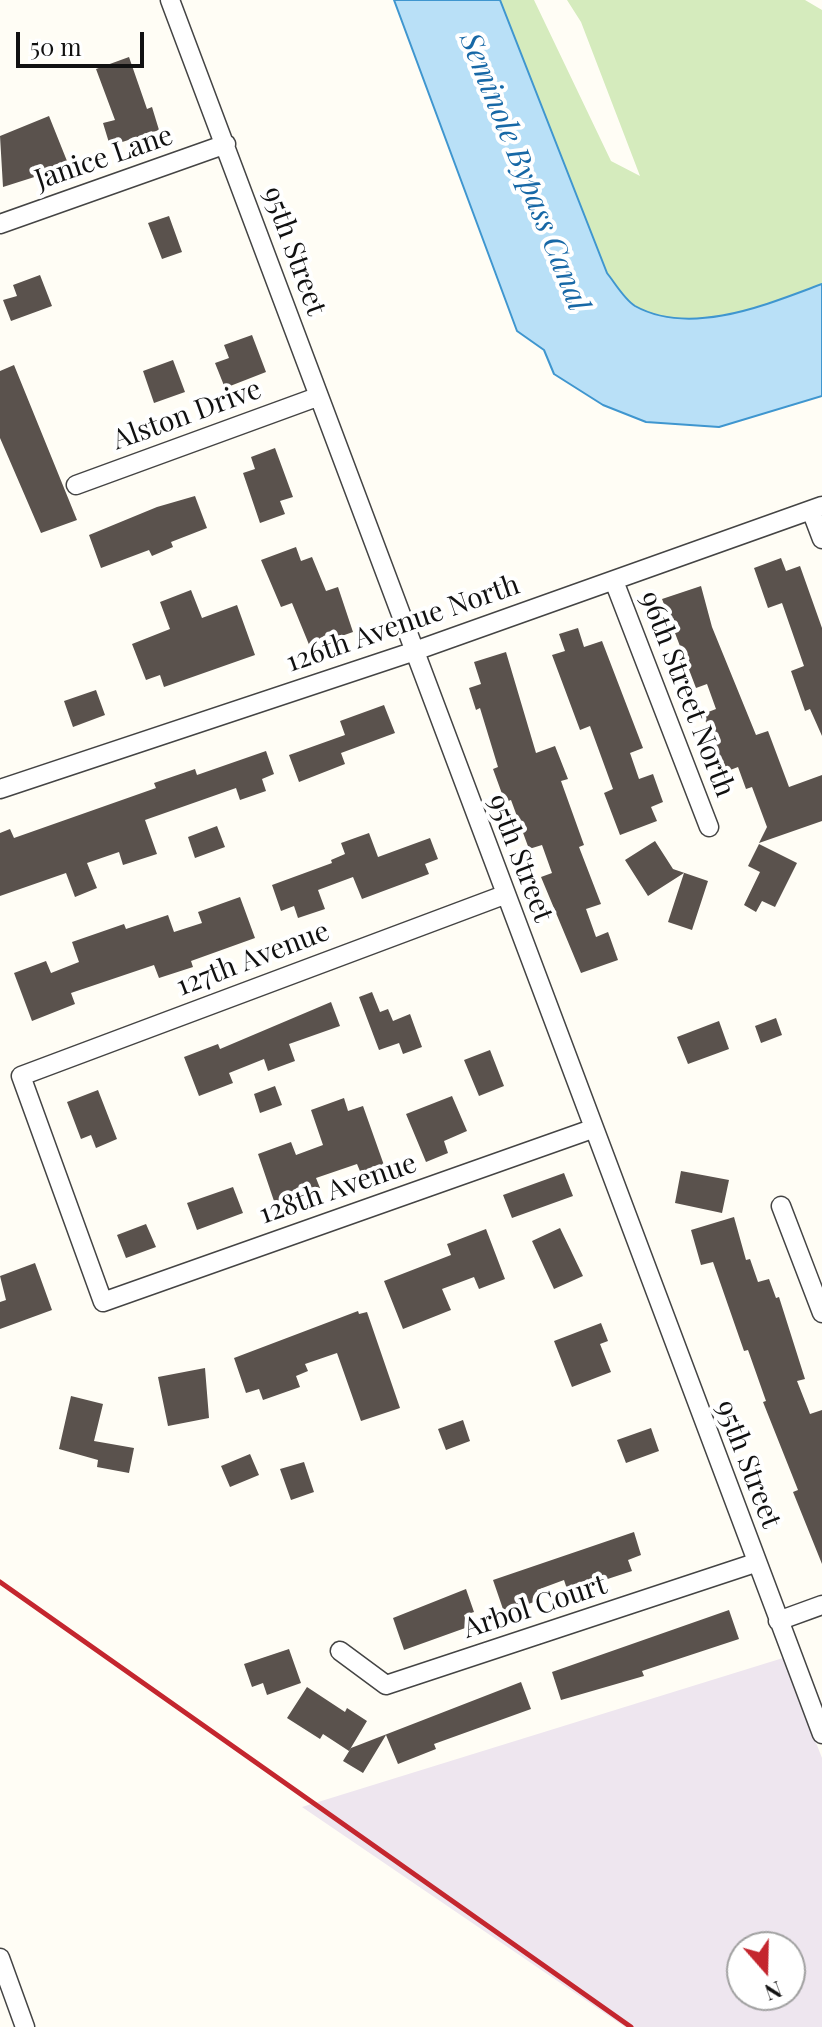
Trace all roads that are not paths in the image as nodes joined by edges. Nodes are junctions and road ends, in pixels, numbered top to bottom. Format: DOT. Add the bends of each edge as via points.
graph roads {
  1 [pos="170,0"];
  2 [pos="226,144"];
  3 [pos="0,224"];
  4 [pos="317,397"];
  5 [pos="76,485"];
  6 [pos="816,508"];
  7 [pos="822,539"];
  8 [pos="614,581"];
  9 [pos="412,652"];
  10 [pos="0,789"];
  11 [pos="709,827"];
  12 [pos="504,895"];
  13 [pos="592,1129"];
  14 [pos="781,1206"];
  15 [pos="103,1302"];
  16 [pos="822,1313"];
  17 [pos="755,1563"];
  18 [pos="822,1605"];
  19 [pos="778,1621"];
  20 [pos="340,1651"];
  21 [pos="822,1734"];
  22 [pos="0,1958"];
  23 [pos="25,2027"];
  1 -- 2 [label="street, 95th Street"];
  2 -- 3 [label="street, Janice Lane"];
  2 -- 4 [label="street, 95th Street"];
  4 -- 5 [label="street, Alston Drive"];
  4 -- 9 [label="street, 95th Street"];
  6 -- 7 [label="street"];
  6 -- 8 [label="street, 126th Avenue North"];
  8 -- 9 [label="street, 126th Avenue North"];
  8 -- 11 [label="street, 96th Street North"];
  9 -- 10 [label="street, 126th Avenue North"];
  9 -- 12 [label="street, 95th Street"];
  12 -- 13 [label="street, 95th Street"];
  12 -- 15 [label="street, 127th Avenue" via="21,1076"];
  13 -- 15 [label="street, 128th Avenue"];
  13 -- 17 [label="street, 95th Street"];
  14 -- 16 [label="street"];
  17 -- 19 [label="street, 95th Street"];
  17 -- 20 [label="street, Arbol Court" via="386,1685"];
  18 -- 19 [label="street"];
  19 -- 21 [label="street, 95th Street"];
  22 -- 23 [label="street"];
}
